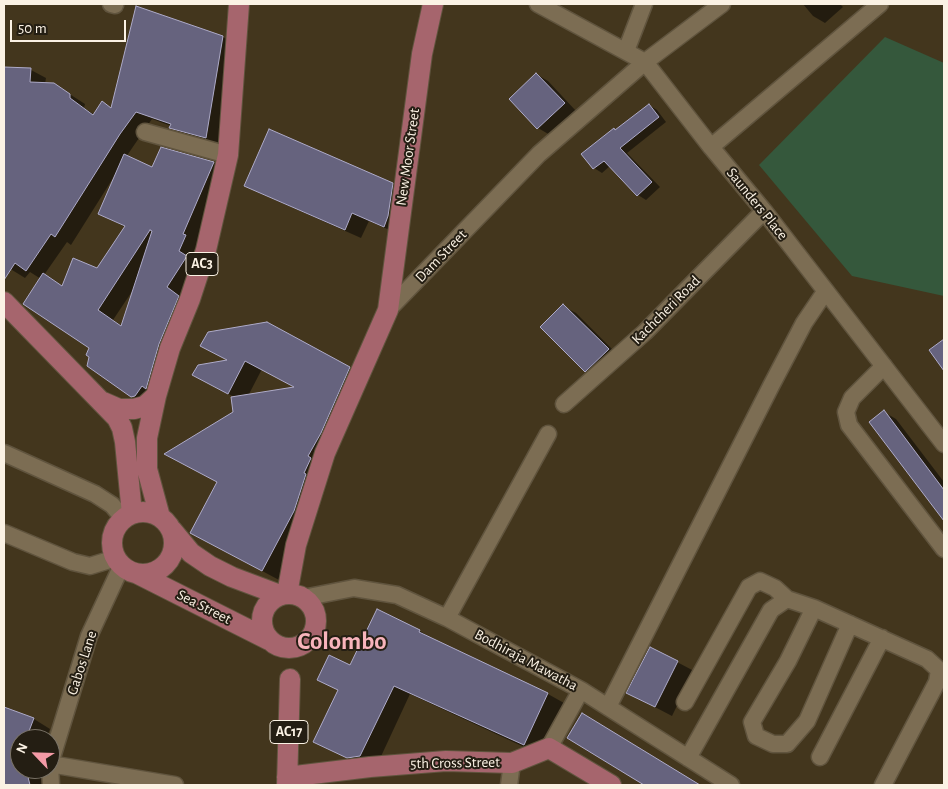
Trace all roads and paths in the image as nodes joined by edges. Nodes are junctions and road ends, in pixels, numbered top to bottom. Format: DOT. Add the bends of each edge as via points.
graph roads {
  1 [pos="239,4"];
  2 [pos="433,4"];
  3 [pos="538,4"];
  4 [pos="644,4"];
  5 [pos="722,4"];
  6 [pos="880,4"];
  7 [pos="626,51"];
  8 [pos="645,62"];
  9 [pos="145,132"];
  10 [pos="711,147"];
  11 [pos="228,155"];
  12 [pos="764,211"];
  13 [pos="825,292"];
  14 [pos="4,302"];
  15 [pos="388,310"];
  16 [pos="884,366"];
  17 [pos="156,396"];
  18 [pos="100,400"];
  19 [pos="564,404"];
  20 [pos="548,434"];
  21 [pos="944,444"];
  22 [pos="4,453"];
  23 [pos="128,517"];
  24 [pos="166,524"];
  25 [pos="4,533"];
  26 [pos="944,548"];
  27 [pos="125,566"];
  28 [pos="290,596"];
  29 [pos="787,598"];
  30 [pos="814,608"];
  31 [pos="448,618"];
  32 [pos="850,624"];
  33 [pos="882,638"];
  34 [pos="284,645"];
  35 [pos="582,690"];
  36 [pos="685,702"];
  37 [pos="608,707"];
  38 [pos="60,731"];
  39 [pos="549,748"];
  40 [pos="820,757"];
  41 [pos="688,758"];
  42 [pos="512,763"];
  43 [pos="60,766"];
  44 [pos="287,781"];
  45 [pos="174,785"];
  46 [pos="508,785"];
  47 [pos="611,785"];
  48 [pos="731,785"];
  49 [pos="883,785"];
  1 -- 11 [label="main road, AC3"];
  2 -- 15 [label="main road, New Moor Street" via="422,54"];
  3 -- 7 [label="street, Saunders Place"];
  4 -- 7 [label="street"];
  5 -- 8 [label="street, Dam Street"];
  6 -- 10 [label="street"];
  7 -- 8 [label="street, Saunders Place"];
  8 -- 10 [label="street, Saunders Place"];
  8 -- 15 [label="street, Dam Street" via="539,154"];
  9 -- 11 [label="street"];
  10 -- 12 [label="street, Saunders Place"];
  11 -- 17 [label="main road, AC3" via="206,250"];
  12 -- 13 [label="street, Saunders Place"];
  12 -- 19 [label="street, Kachcheri Road" via="645,332"];
  13 -- 16 [label="street, Saunders Place"];
  13 -- 37 [label="street" via="770,386"];
  14 -- 18 [label="main road"];
  15 -- 28 [label="main road, Dam Street" via="325,453 296,545"];
  16 -- 21 [label="street, Saunders Place"];
  16 -- 26 [label="street" via="852,398 846,412 849,425"];
  17 -- 18 [label="main road" via="145,406 134,409 119,409"];
  17 -- 24 [label="main road, AC3" via="147,438 148,469"];
  18 -- 23 [label="main road" via="122,428 130,484"];
  20 -- 31 [label="street"];
  22 -- 23 [label="street" via="95,494"];
  23 -- 24 [label="main road" via="143,512"];
  23 -- 27 [label="main road" via="115,531 112,540"];
  24 -- 27 [label="main road" via="174,539 174,549 165,565 148,574"];
  24 -- 28 [label="main road" via="191,553 210,566 232,577"];
  25 -- 27 [label="street" via="73,562 90,566"];
  27 -- 34 [label="main road, Sea Street"];
  27 -- 38 [label="street, Gabos Lane" via="89,636"];
  28 -- 31 [label="street, Bodhiraja Mawatha" via="354,588 397,595"];
  28 -- 34 [label="main road" via="269,602 262,618 262,626"];
  28 -- 34 [label="main road" via="310,603 316,619 315,628 306,642"];
  29 -- 30 [label="street"];
  29 -- 36 [label="street" via="760,581 749,587"];
  29 -- 41 [label="street" via="771,610"];
  30 -- 32 [label="street"];
  30 -- 32 [label="street" via="752,722 756,736 773,744 788,744 807,721"];
  31 -- 35 [label="street, Bodhiraja Mawatha"];
  32 -- 33 [label="street"];
  33 -- 40 [label="street"];
  33 -- 49 [label="street" via="927,659 939,670 937,682"];
  34 -- 44 [label="main road, AC17" via="290,679"];
  35 -- 37 [label="street, Bodhiraja Mawatha"];
  35 -- 39 [label="street"];
  37 -- 41 [label="street, Bodhiraja Mawatha"];
  39 -- 42 [label="main road, 5th Cross Street"];
  39 -- 47 [label="main road"];
  41 -- 48 [label="street, Bodhiraja Mawatha"];
  42 -- 44 [label="main road, 5th Cross Street" via="446,761 370,767"];
  42 -- 46 [label="street"];
  43 -- 45 [label="street"];
}
